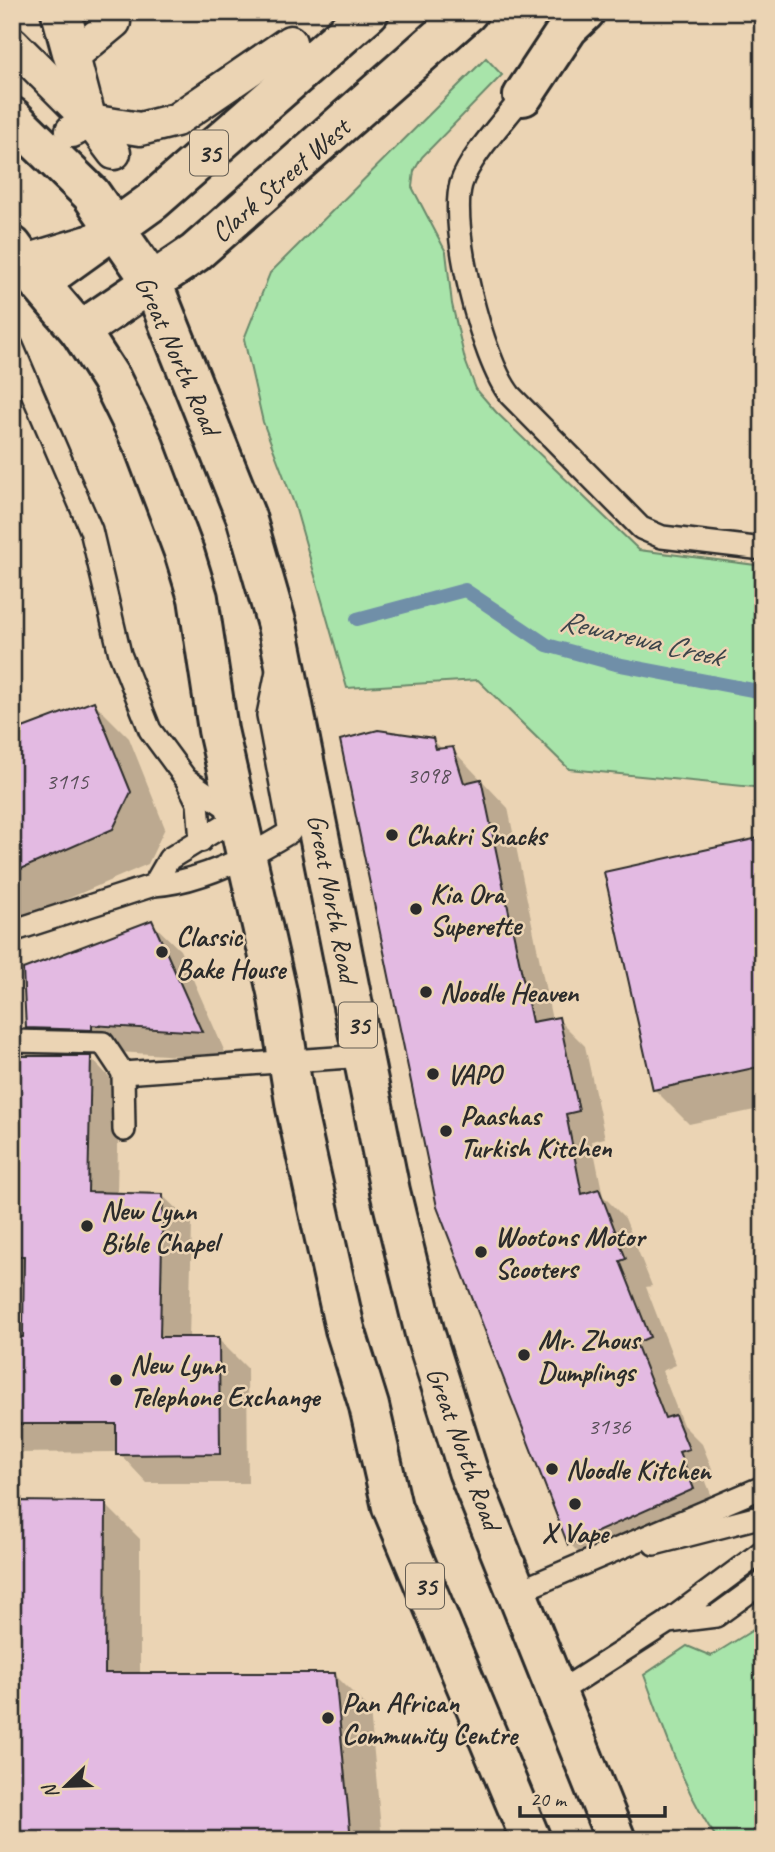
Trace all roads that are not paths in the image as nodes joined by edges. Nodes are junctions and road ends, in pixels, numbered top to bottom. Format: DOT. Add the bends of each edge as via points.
graph roads {
  1 [pos="61,12"];
  2 [pos="369,12"];
  3 [pos="585,12"];
  4 [pos="465,16"];
  5 [pos="114,22"];
  6 [pos="290,42"];
  7 [pos="12,43"];
  8 [pos="73,56"];
  9 [pos="523,96"];
  10 [pos="12,117"];
  11 [pos="81,126"];
  12 [pos="114,153"];
  13 [pos="115,229"];
  14 [pos="21,261"];
  15 [pos="152,282"];
  16 [pos="80,331"];
  17 [pos="12,346"];
  18 [pos="763,549"];
  19 [pos="282,647"];
  20 [pos="186,779"];
  21 [pos="239,816"];
  22 [pos="201,841"];
  23 [pos="247,855"];
  24 [pos="154,885"];
  25 [pos="12,931"];
  26 [pos="12,1041"];
  27 [pos="364,1056"];
  28 [pos="290,1062"];
  29 [pos="123,1073"];
  30 [pos="124,1130"];
  31 [pos="763,1487"];
  32 [pos="763,1516"];
  33 [pos="763,1551"];
  34 [pos="588,1561"];
  35 [pos="763,1582"];
  36 [pos="517,1592"];
  37 [pos="668,1622"];
  38 [pos="559,1692"];
  39 [pos="529,1838"];
  40 [pos="616,1840"];
  1 -- 8 [label="main road"];
  2 -- 13 [label="main road, 35"];
  3 -- 9 [label="main road" via="568,28"];
  4 -- 15 [label="main road, Clark Street West / 35" via="202,248"];
  5 -- 8 [label="street"];
  6 -- 11 [label="street" via="176,120 140,129"];
  7 -- 11 [label="street"];
  8 -- 11 [label="street"];
  9 -- 18 [label="lane" via="468,168 458,202 458,226 480,330 496,374 510,395 641,528 662,537"];
  10 -- 13 [label="main road, Great North Road" via="91,194"];
  11 -- 12 [label="street"];
  13 -- 14 [label="main road, 35"];
  13 -- 15 [label="main road, Great North Road"];
  14 -- 16 [label="main road, 35"];
  15 -- 16 [label="main road, Clark Street West / 35"];
  15 -- 19 [label="main road, Great North Road / 35" via="246,517"];
  16 -- 21 [label="main road, 35" via="111,379 144,446 184,552 198,598 218,730"];
  17 -- 20 [label="lane" via="91,530 120,654 150,730"];
  19 -- 23 [label="lane" via="268,715 290,832"];
  19 -- 27 [label="main road, Great North Road / 35"];
  20 -- 21 [label="lane"];
  20 -- 22 [label="lane" via="198,803"];
  21 -- 22 [label="lane"];
  21 -- 23 [label="main road, 35"];
  22 -- 24 [label="lane" via="169,859"];
  23 -- 24 [label="lane" via="192,879"];
  23 -- 28 [label="main road, 35"];
  24 -- 25 [label="lane"];
  26 -- 29 [label="lane" via="103,1043"];
  27 -- 28 [label="lane"];
  27 -- 36 [label="main road, Great North Road / 35" via="390,1191 425,1334 468,1471"];
  28 -- 29 [label="lane"];
  28 -- 39 [label="main road, 35" via="345,1329 369,1406 392,1507"];
  29 -- 30 [label="lane"];
  31 -- 34 [label="lane"];
  32 -- 34 [label="lane"];
  33 -- 37 [label="lane"];
  34 -- 36 [label="lane"];
  35 -- 37 [label="lane" via="716,1616"];
  36 -- 38 [label="main road, Great North Road / 35"];
  37 -- 38 [label="lane"];
  38 -- 40 [label="main road, Great North Road / 35"];
}
